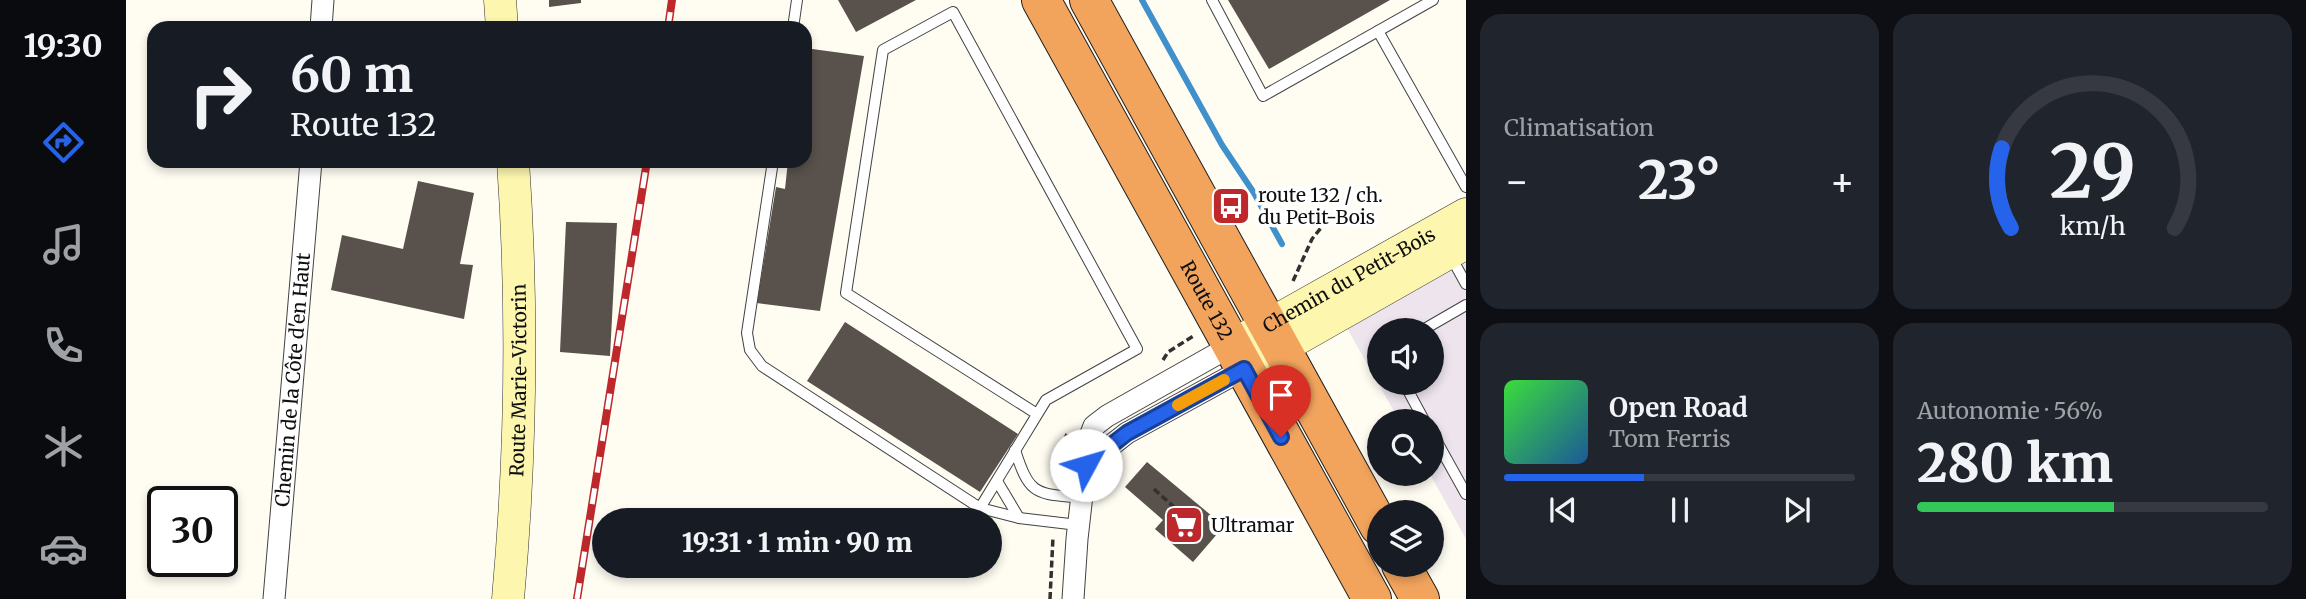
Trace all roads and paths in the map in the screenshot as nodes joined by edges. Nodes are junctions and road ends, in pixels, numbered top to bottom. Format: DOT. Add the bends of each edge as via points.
graph roads {
  1 [pos="323,0"];
  2 [pos="499,0"];
  3 [pos="797,0"];
  4 [pos="947,0"];
  5 [pos="1041,0"];
  6 [pos="1089,0"];
  7 [pos="1212,0"];
  8 [pos="1433,0"];
  9 [pos="953,12"];
  10 [pos="322,21"];
  11 [pos="501,21"];
  12 [pos="794,21"];
  13 [pos="1378,31"];
  14 [pos="310,168"];
  15 [pos="513,168"];
  16 [pos="772,168"];
  17 [pos="1466,187"];
  18 [pos="1332,214"];
  19 [pos="1466,214"];
  20 [pos="1457,248"];
  21 [pos="1292,283"];
  22 [pos="1466,284"];
  23 [pos="1466,304"];
  24 [pos="1443,318"];
  25 [pos="1193,336"];
  26 [pos="1275,337"];
  27 [pos="1170,351"];
  28 [pos="1238,358"];
  29 [pos="1037,414"];
  30 [pos="1015,450"];
  31 [pos="1444,455"];
  32 [pos="997,481"];
  33 [pos="1154,489"];
  34 [pos="1466,494"];
  35 [pos="1082,498"];
  36 [pos="1367,504"];
  37 [pos="1174,507"];
  38 [pos="980,508"];
  39 [pos="1002,514"];
  40 [pos="1019,518"];
  41 [pos="1078,525"];
  42 [pos="1053,538"];
  43 [pos="1408,577"];
  44 [pos="274,599"];
  45 [pos="508,599"];
  46 [pos="1050,599"];
  47 [pos="1073,599"];
  48 [pos="1372,599"];
  49 [pos="1420,599"];
  1 -- 10 [label="street"];
  2 -- 11 [label="street"];
  3 -- 12 [label="lane"];
  4 -- 9 [label="lane"];
  5 -- 28 [label="highway, Route 132"];
  6 -- 26 [label="highway"];
  7 -- 13 [label="lane" via="1263,96"];
  8 -- 13 [label="lane"];
  9 -- 29 [label="lane" via="1137,349 1046,400"];
  9 -- 29 [label="lane" via="883,50 846,293"];
  13 -- 17 [label="lane"];
  14 -- 44 [label="street, Chemin de la Côte d'en Haut"];
  15 -- 45 [label="street, Route Marie-Victorin" via="518,340"];
  16 -- 38 [label="lane" via="747,333 750,350 762,366"];
  18 -- 21 [label="path" via="1312,239"];
  19 -- 26 [label="street, Chemin du Petit-Bois"];
  20 -- 22 [label="lane"];
  20 -- 26 [label="street, Chemin du Petit-Bois"];
  23 -- 24 [label="lane"];
  25 -- 27 [label="path"];
  26 -- 28 [label="street, Chemin du Petit-Bois"];
  26 -- 36 [label="highway"];
  28 -- 35 [label="street" via="1098,422 1088,442"];
  28 -- 48 [label="highway, Route 132"];
  29 -- 30 [label="lane"];
  30 -- 32 [label="lane"];
  30 -- 35 [label="lane" via="1022,474 1033,489"];
  31 -- 34 [label="lane"];
  32 -- 38 [label="lane"];
  32 -- 40 [label="lane"];
  33 -- 37 [label="path"];
  35 -- 41 [label="street"];
  39 -- 40 [label="lane"];
  40 -- 41 [label="lane"];
  41 -- 47 [label="street"];
  42 -- 46 [label="path"];
  43 -- 49 [label="highway"];
}
